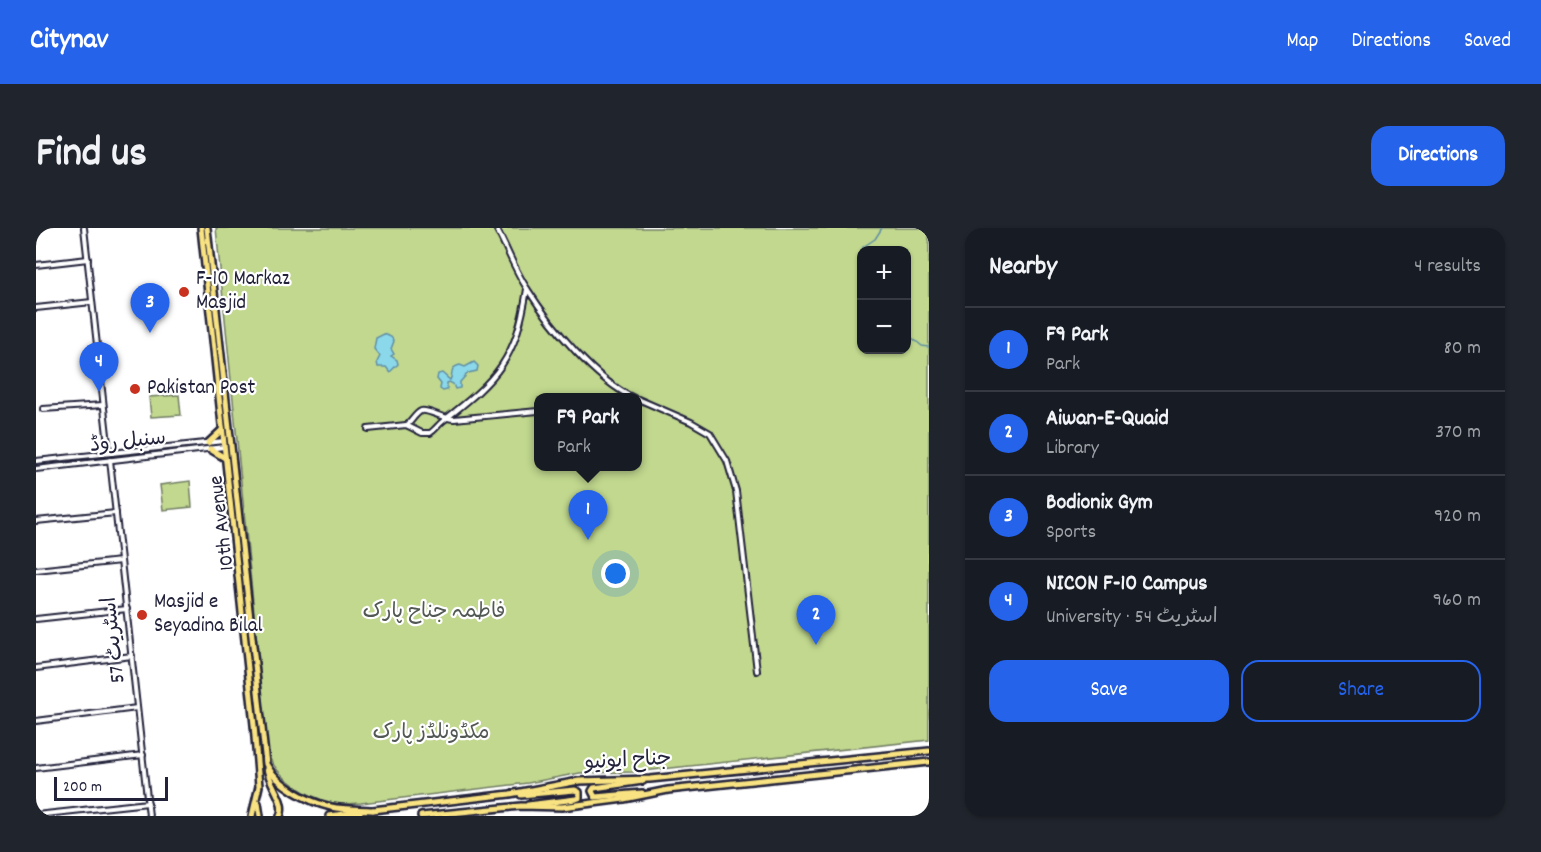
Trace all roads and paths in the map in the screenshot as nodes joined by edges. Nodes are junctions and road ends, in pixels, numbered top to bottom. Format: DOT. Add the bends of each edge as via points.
graph roads {
  1 [pos="84,228"];
  2 [pos="201,228"];
  3 [pos="207,228"];
  4 [pos="496,228"];
  5 [pos="207,253"];
  6 [pos="88,259"];
  7 [pos="36,265"];
  8 [pos="527,289"];
  9 [pos="92,302"];
  10 [pos="36,308"];
  11 [pos="219,368"];
  12 [pos="625,393"];
  13 [pos="642,402"];
  14 [pos="103,405"];
  15 [pos="43,409"];
  16 [pos="534,411"];
  17 [pos="446,419"];
  18 [pos="406,425"];
  19 [pos="368,429"];
  20 [pos="222,430"];
  21 [pos="224,444"];
  22 [pos="209,446"];
  23 [pos="109,453"];
  24 [pos="225,458"];
  25 [pos="110,460"];
  26 [pos="36,462"];
  27 [pos="36,469"];
  28 [pos="116,513"];
  29 [pos="36,521"];
  30 [pos="121,561"];
  31 [pos="36,570"];
  32 [pos="127,609"];
  33 [pos="36,619"];
  34 [pos="244,633"];
  35 [pos="252,633"];
  36 [pos="132,656"];
  37 [pos="36,668"];
  38 [pos="757,671"];
  39 [pos="137,708"];
  40 [pos="36,721"];
  41 [pos="929,751"];
  42 [pos="143,755"];
  43 [pos="929,762"];
  44 [pos="266,764"];
  45 [pos="36,768"];
  46 [pos="650,779"];
  47 [pos="646,793"];
  48 [pos="510,794"];
  49 [pos="258,796"];
  50 [pos="148,802"];
  51 [pos="521,806"];
  52 [pos="373,810"];
  53 [pos="36,815"];
  54 [pos="149,816"];
  55 [pos="252,816"];
  56 [pos="260,816"];
  57 [pos="280,816"];
  58 [pos="329,816"];
  59 [pos="421,816"];
  1 -- 6 [label="street"];
  2 -- 5 [label="main road, 10th Avenue"];
  3 -- 5 [label="main road, 10th Avenue"];
  4 -- 8 [label="street"];
  5 -- 11 [label="main road, 10th Avenue"];
  6 -- 7 [label="street"];
  6 -- 9 [label="street"];
  8 -- 12 [label="street" via="572,346"];
  8 -- 17 [label="street" via="519,333 501,368 478,394"];
  9 -- 10 [label="street"];
  9 -- 14 [label="street"];
  11 -- 20 [label="main road, 10th Avenue"];
  11 -- 35 [label="main road, 10th Avenue"];
  13 -- 38 [label="street" via="710,433 727,461 736,491"];
  14 -- 15 [label="street"];
  14 -- 23 [label="street"];
  16 -- 17 [label="street"];
  17 -- 18 [label="street" via="426,434"];
  17 -- 18 [label="street" via="424,410"];
  18 -- 19 [label="street"];
  20 -- 21 [label="main road, 10th Avenue"];
  20 -- 22 [label="main road"];
  21 -- 22 [label="street, سنبل روڈ"];
  21 -- 24 [label="main road, 10th Avenue"];
  22 -- 23 [label="street, سنبل روڈ"];
  22 -- 24 [label="main road"];
  22 -- 25 [label="street, سنبل روڈ"];
  23 -- 26 [label="street, سنبل روڈ"];
  24 -- 34 [label="main road, 10th Avenue"];
  25 -- 27 [label="street, سنبل روڈ"];
  25 -- 28 [label="street, اسٹریٹ 57"];
  28 -- 29 [label="street"];
  28 -- 30 [label="street, اسٹریٹ 57"];
  30 -- 31 [label="street"];
  30 -- 32 [label="street, اسٹریٹ 57"];
  32 -- 33 [label="street"];
  32 -- 36 [label="street, اسٹریٹ 57"];
  34 -- 35 [label="main road"];
  34 -- 49 [label="main road, 10th Avenue"];
  35 -- 44 [label="main road, 10th Avenue"];
  36 -- 37 [label="street"];
  36 -- 39 [label="street, اسٹریٹ 57"];
  39 -- 40 [label="street"];
  39 -- 42 [label="street, اسٹریٹ 57"];
  41 -- 46 [label="main road, جناح ایونیو"];
  42 -- 45 [label="street"];
  42 -- 50 [label="street, اسٹریٹ 57"];
  43 -- 47 [label="main road, جناح ایونیو"];
  44 -- 52 [label="main road" via="280,781 310,800 333,808"];
  44 -- 57 [label="main road, 10th Avenue" via="282,804"];
  46 -- 47 [label="main road" via="592,791 595,797"];
  46 -- 48 [label="main road, جناح ایونیو" via="579,781"];
  47 -- 51 [label="main road, جناح ایونیو" via="562,807"];
  48 -- 51 [label="main road" via="575,790 580,795 576,799"];
  48 -- 52 [label="main road, جناح ایونیو"];
  49 -- 55 [label="main road, 10th Avenue"];
  49 -- 56 [label="main road"];
  50 -- 53 [label="street"];
  50 -- 54 [label="street, اسٹریٹ 57"];
  51 -- 59 [label="main road, جناح ایونیو"];
  52 -- 58 [label="main road, جناح ایونیو"];
}
